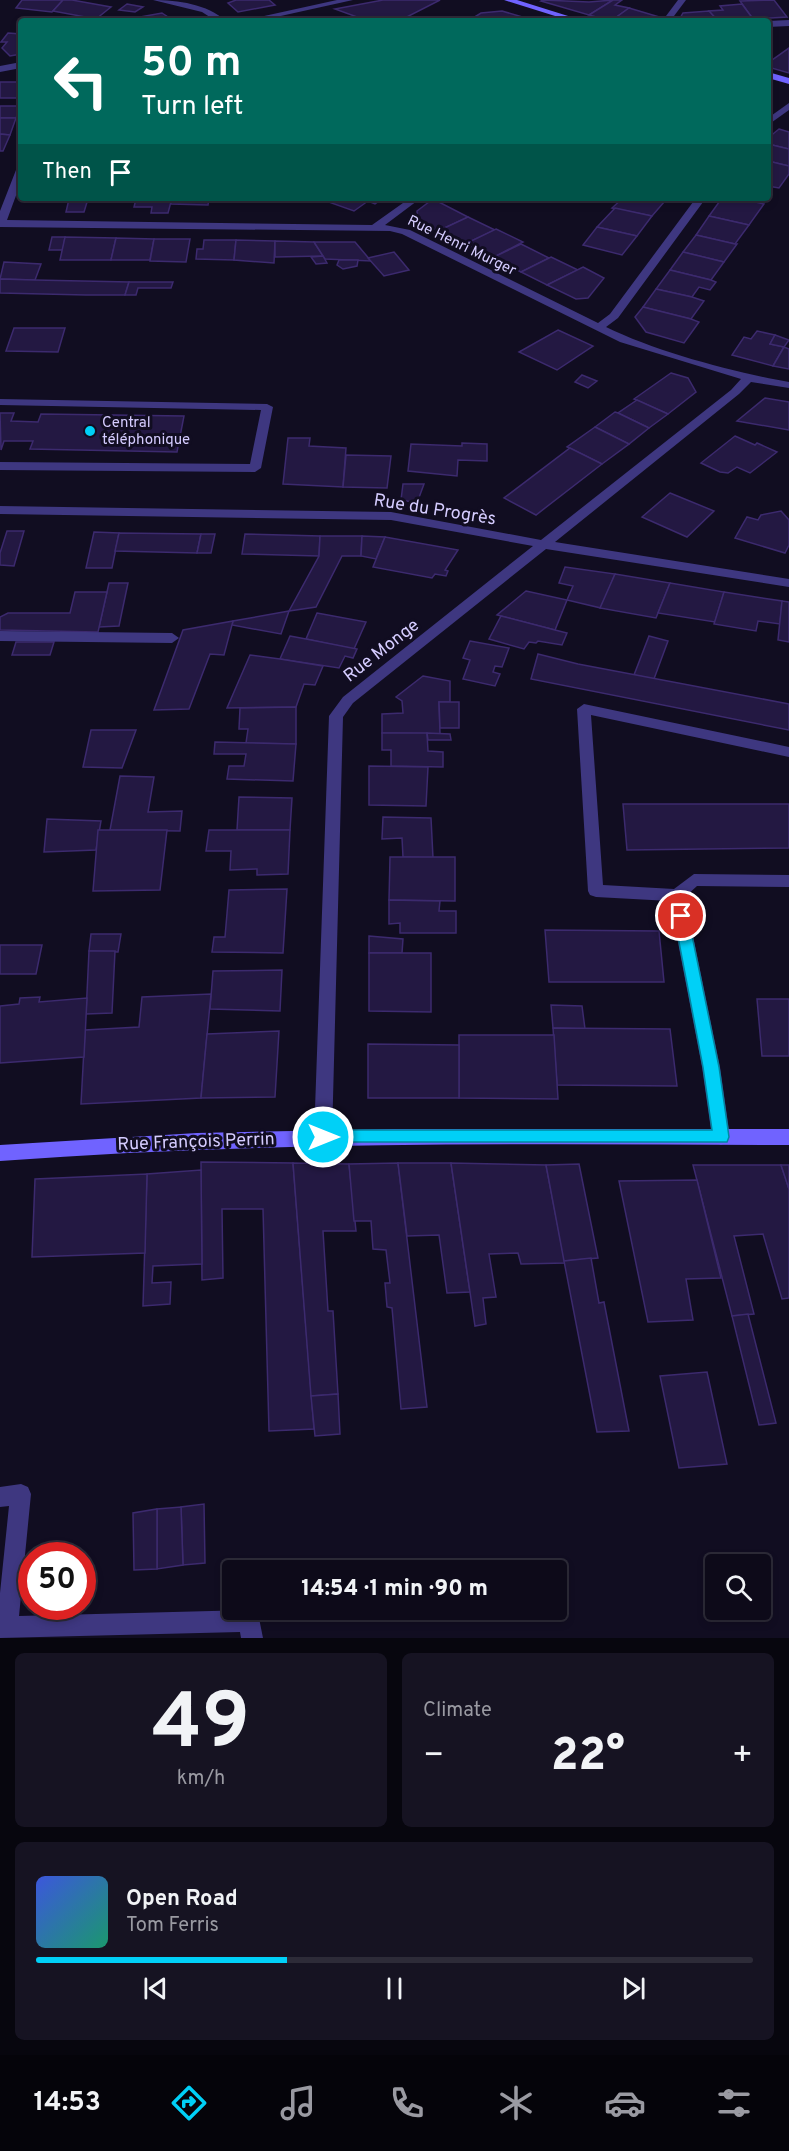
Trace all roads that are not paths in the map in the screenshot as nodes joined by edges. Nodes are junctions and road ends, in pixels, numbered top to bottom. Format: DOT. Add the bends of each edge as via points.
graph roads {
  1 [pos="156,0"];
  2 [pos="349,0"];
  3 [pos="508,0"];
  4 [pos="682,0"];
  5 [pos="217,18"];
  6 [pos="261,18"];
  7 [pos="570,18"];
  8 [pos="670,18"];
  9 [pos="789,23"];
  10 [pos="771,24"];
  11 [pos="18,65"];
  12 [pos="0,69"];
  13 [pos="771,76"];
  14 [pos="789,81"];
  15 [pos="789,106"];
  16 [pos="771,120"];
  17 [pos="18,178"];
  18 [pos="412,201"];
  19 [pos="699,201"];
  20 [pos="0,224"];
  21 [pos="375,227"];
  22 [pos="598,328"];
  23 [pos="748,378"];
  24 [pos="789,385"];
  25 [pos="0,402"];
  26 [pos="0,466"];
  27 [pos="0,510"];
  28 [pos="543,544"];
  29 [pos="789,583"];
  30 [pos="0,636"];
  31 [pos="172,638"];
  32 [pos="789,752"];
  33 [pos="789,881"];
  34 [pos="677,895"];
  35 [pos="323,1137"];
  36 [pos="721,1137"];
  37 [pos="789,1137"];
  38 [pos="0,1153"];
  39 [pos="0,1497"];
  40 [pos="6,1632"];
  41 [pos="252,1638"];
  1 -- 5 [label="street" via="205,10"];
  2 -- 6 [label="street"];
  3 -- 7 [label="main road"];
  4 -- 8 [label="street"];
  9 -- 10 [label="street"];
  11 -- 12 [label="street"];
  13 -- 14 [label="main road"];
  15 -- 16 [label="street"];
  17 -- 20 [label="street"];
  18 -- 21 [label="street"];
  19 -- 22 [label="street" via="614,316"];
  20 -- 21 [label="street, Rue Henri Murger"];
  21 -- 22 [label="street, Rue Henri Murger" via="406,232"];
  22 -- 23 [label="street, Rue Henri Murger" via="624,340"];
  23 -- 24 [label="street"];
  23 -- 28 [label="street, Rue Monge"];
  25 -- 26 [label="street" via="267,407 255,468"];
  27 -- 28 [label="street, Rue du Progrès" via="391,516"];
  28 -- 29 [label="street, Rue du Progrès"];
  28 -- 35 [label="street, Rue Monge" via="348,700 336,716"];
  30 -- 31 [label="street"];
  32 -- 34 [label="street" via="584,709 596,891"];
  33 -- 34 [label="street" via="694,880"];
  34 -- 36 [label="street"];
  35 -- 36 [label="main road, Rue François Perrin"];
  35 -- 38 [label="main road, Rue François Perrin" via="102,1144"];
  36 -- 37 [label="main road, Rue François Perrin"];
  39 -- 40 [label="street" via="21,1494"];
  40 -- 41 [label="street" via="250,1621"];
}
